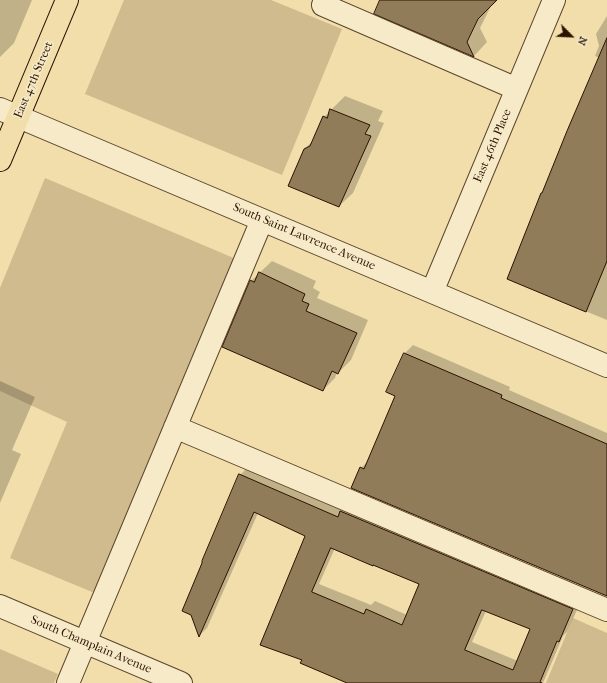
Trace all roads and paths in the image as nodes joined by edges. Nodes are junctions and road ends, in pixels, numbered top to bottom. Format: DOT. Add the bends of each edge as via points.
graph roads {
  1 [pos="67,0"];
  2 [pos="554,0"];
  3 [pos="323,5"];
  4 [pos="517,89"];
  5 [pos="9,113"];
  6 [pos="0,160"];
  7 [pos="262,220"];
  8 [pos="432,292"];
  9 [pos="607,366"];
  10 [pos="175,427"];
  11 [pos="0,606"];
  12 [pos="607,610"];
  13 [pos="85,642"];
  14 [pos="68,683"];
  15 [pos="181,683"];
  1 -- 5 [label="main road, East 47th Street"];
  2 -- 4 [label="street, East 46th Place"];
  3 -- 4 [label="street"];
  4 -- 8 [label="street, East 46th Place"];
  5 -- 6 [label="main road, East 47th Street"];
  5 -- 7 [label="street, South Saint Lawrence Avenue"];
  7 -- 8 [label="street, South Saint Lawrence Avenue"];
  7 -- 10 [label="street"];
  8 -- 9 [label="street, South Saint Lawrence Avenue"];
  10 -- 12 [label="street"];
  10 -- 13 [label="street"];
  11 -- 13 [label="street, South Champlain Avenue"];
  13 -- 14 [label="street"];
  13 -- 15 [label="street, South Champlain Avenue"];
}
